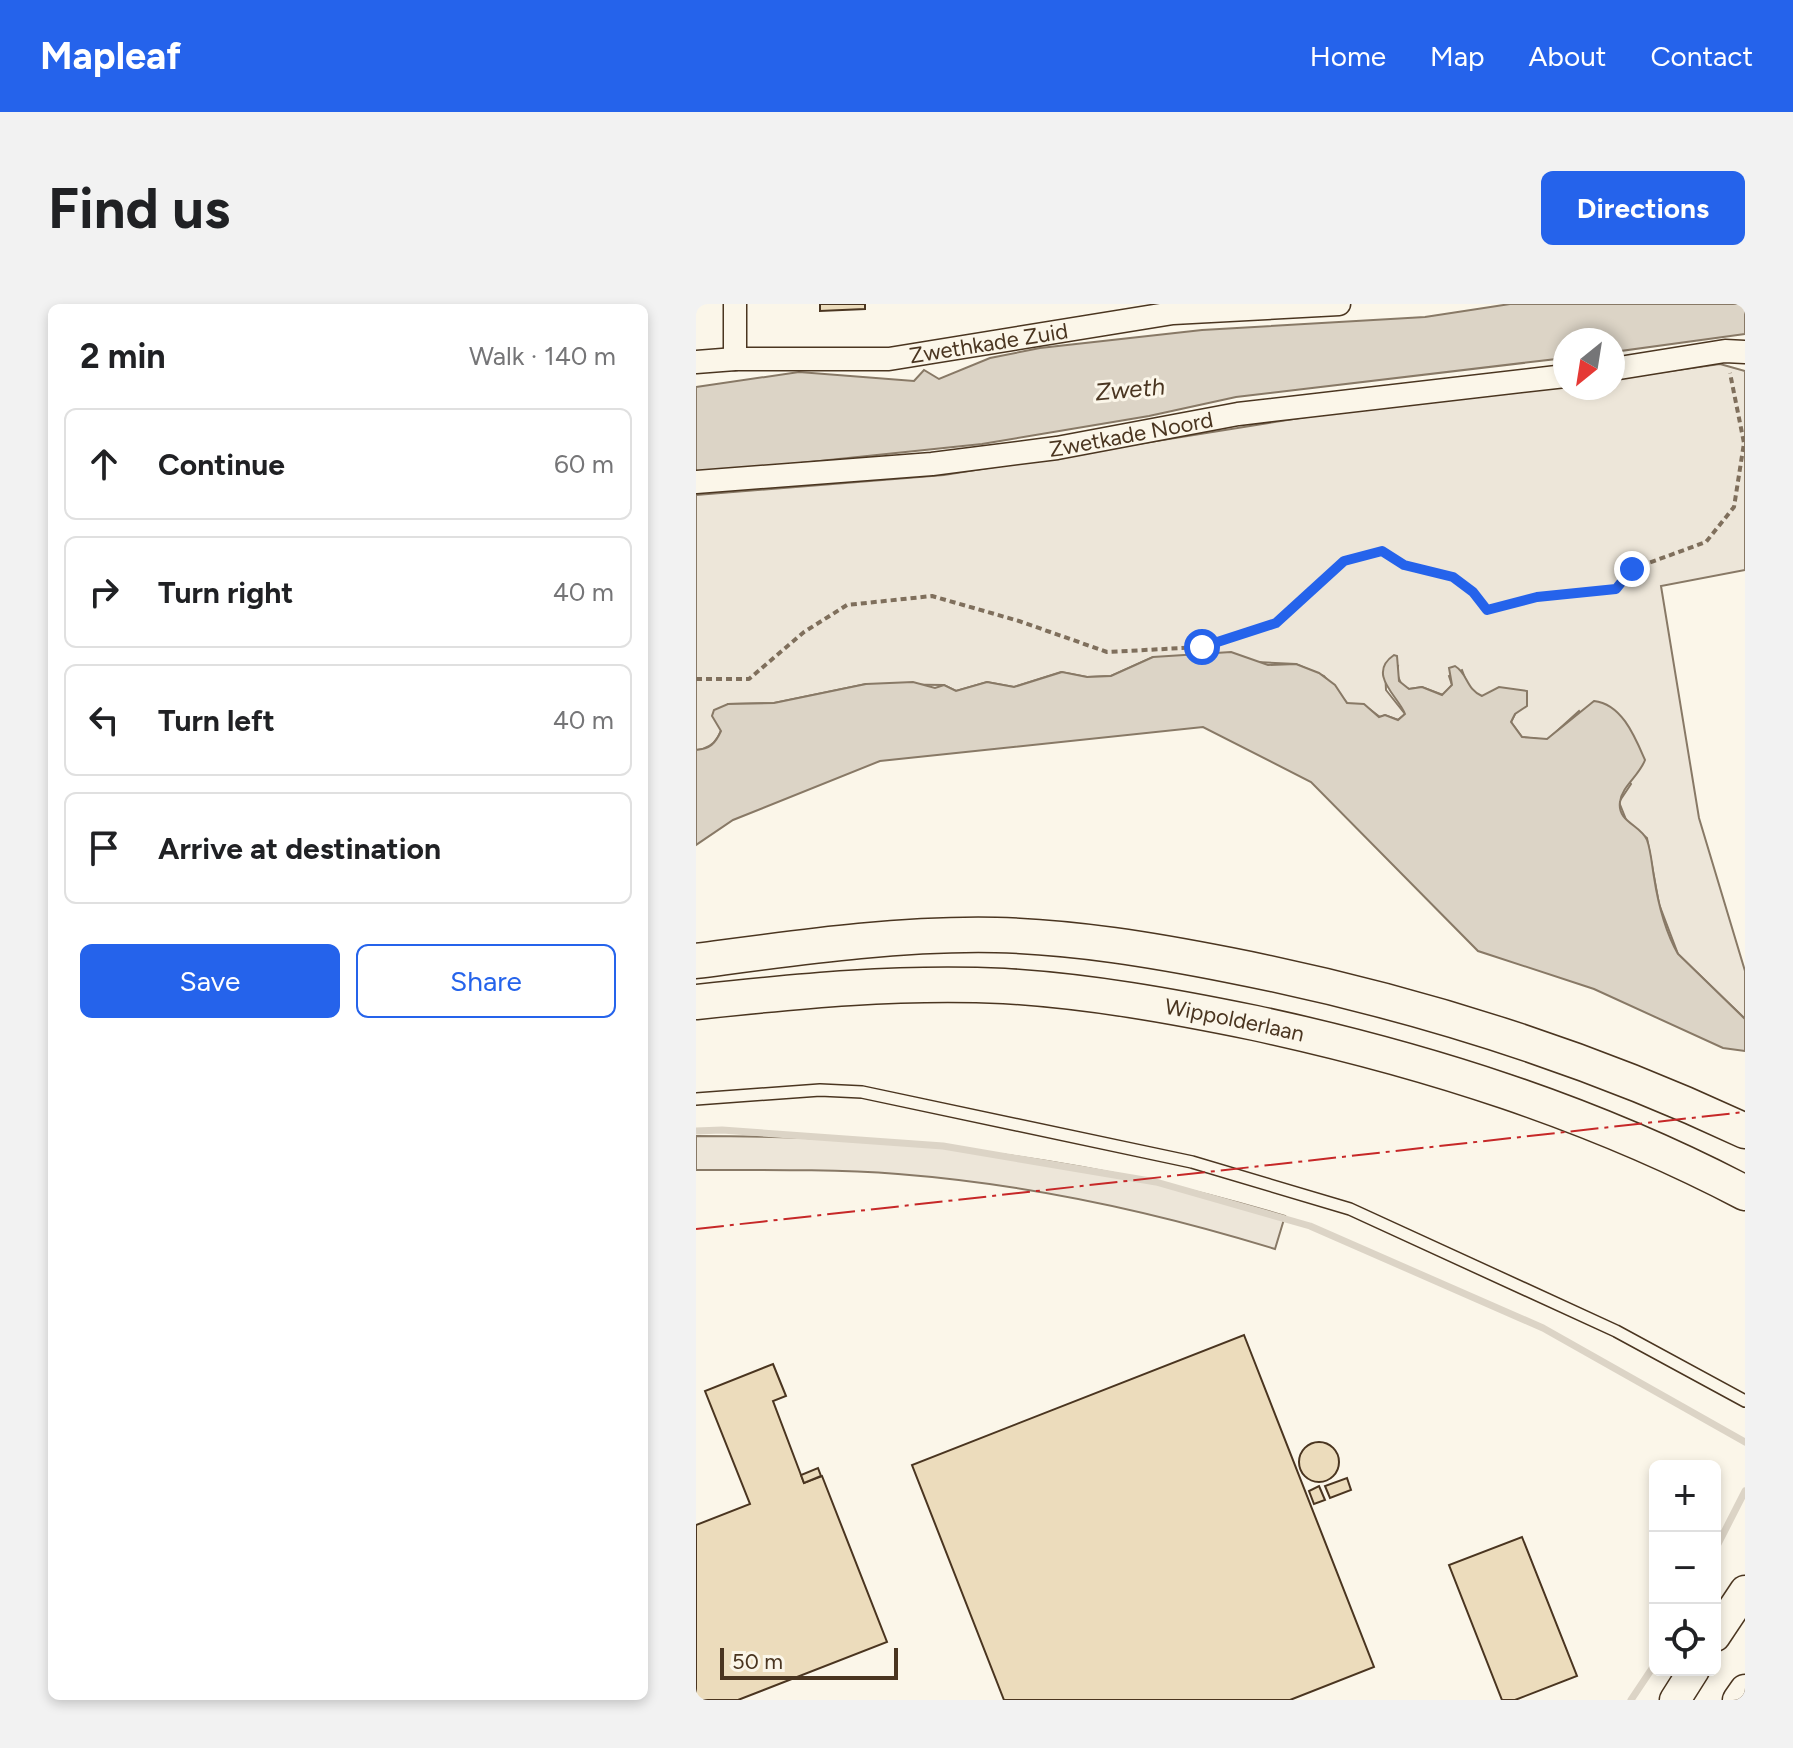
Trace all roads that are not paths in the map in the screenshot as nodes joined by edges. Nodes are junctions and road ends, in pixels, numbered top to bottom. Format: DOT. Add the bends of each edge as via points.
graph roads {
  1 [pos="735,304"];
  2 [pos="1339,304"];
  3 [pos="1282,306"];
  4 [pos="1735,352"];
  5 [pos="735,359"];
  6 [pos="696,362"];
  7 [pos="1625,367"];
  8 [pos="1553,377"];
  9 [pos="696,482"];
  10 [pos="696,961"];
  11 [pos="696,1002"];
  12 [pos="696,1099"];
  13 [pos="1745,1131"];
  14 [pos="1745,1193"];
  15 [pos="1745,1401"];
  16 [pos="1745,1591"];
  17 [pos="1721,1627"];
  18 [pos="1690,1676"];
  19 [pos="1745,1690"];
  20 [pos="1675,1700"];
  21 [pos="1738,1700"];
  1 -- 5 [label="street"];
  2 -- 3 [label="street, Zwethkade Zuid"];
  3 -- 5 [label="street, Zwethkade Zuid" via="1173,313 889,359"];
  4 -- 7 [label="street"];
  5 -- 6 [label="street, Zwethkade Zuid"];
  8 -- 9 [label="street, Zwetkade Noord" via="1238,414 1057,448 932,464"];
  10 -- 13 [label="main road" via="857,942 996,935 1176,955 1296,978 1459,1021 1608,1073"];
  11 -- 14 [label="main road, Wippolderlaan" via="831,987 912,985 1019,987 1174,1006 1349,1043 1443,1070 1614,1131"];
  12 -- 15 [label="lane" via="862,1092 1282,1187 1386,1224 1616,1331"];
  16 -- 17 [label="main road"];
  18 -- 20 [label="main road"];
  19 -- 21 [label="main road"];
}
